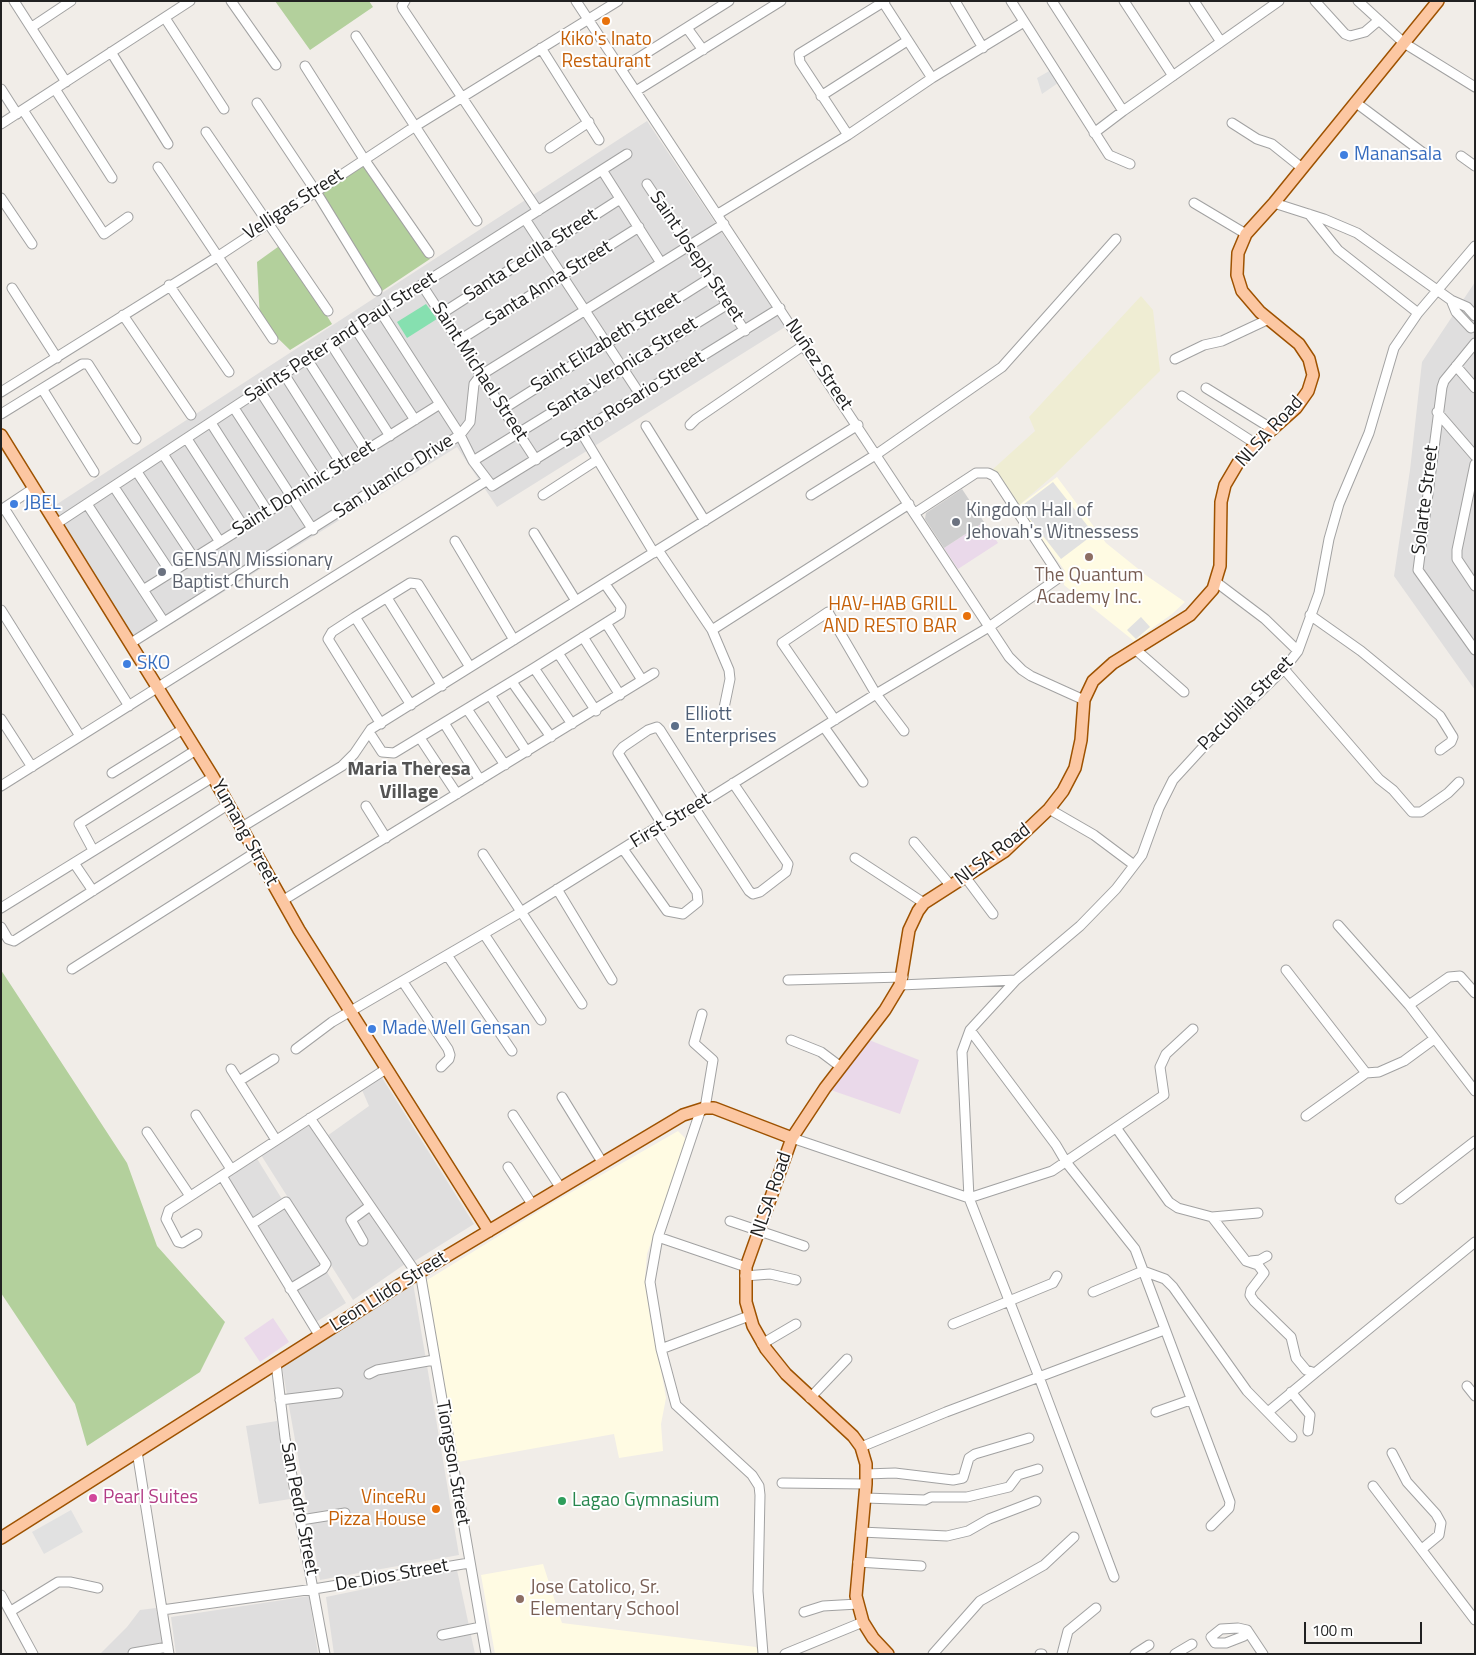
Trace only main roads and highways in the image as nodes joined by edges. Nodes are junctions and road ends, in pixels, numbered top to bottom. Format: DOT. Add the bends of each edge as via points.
graph roads {
  1 [pos="1438,1"];
  2 [pos="1,435"];
  3 [pos="792,1138"];
  4 [pos="489,1231"];
  5 [pos="1,1538"];
  6 [pos="888,1654"];
  1 -- 3 [label="main road, NLSA Road" via="1246,234 1236,262 1239,285 1252,304 1299,344 1309,358 1313,375 1300,403 1238,463 1223,491 1220,566 1216,582 1190,615 1134,649 1093,681 1084,700 1075,768 1063,791 1005,851 924,903 909,930 901,981 885,1010 840,1067"];
  2 -- 4 [label="main road, Yumang Street" via="213,777 282,902"];
  3 -- 4 [label="main road, Leon Llido Street" via="714,1108 703,1108 602,1162"];
  3 -- 6 [label="main road, NLSA Road" via="746,1272 745,1295 749,1316 775,1362 861,1447 866,1479 858,1562 858,1604 863,1622"];
  4 -- 5 [label="main road, Leon Llido Street"];
}
